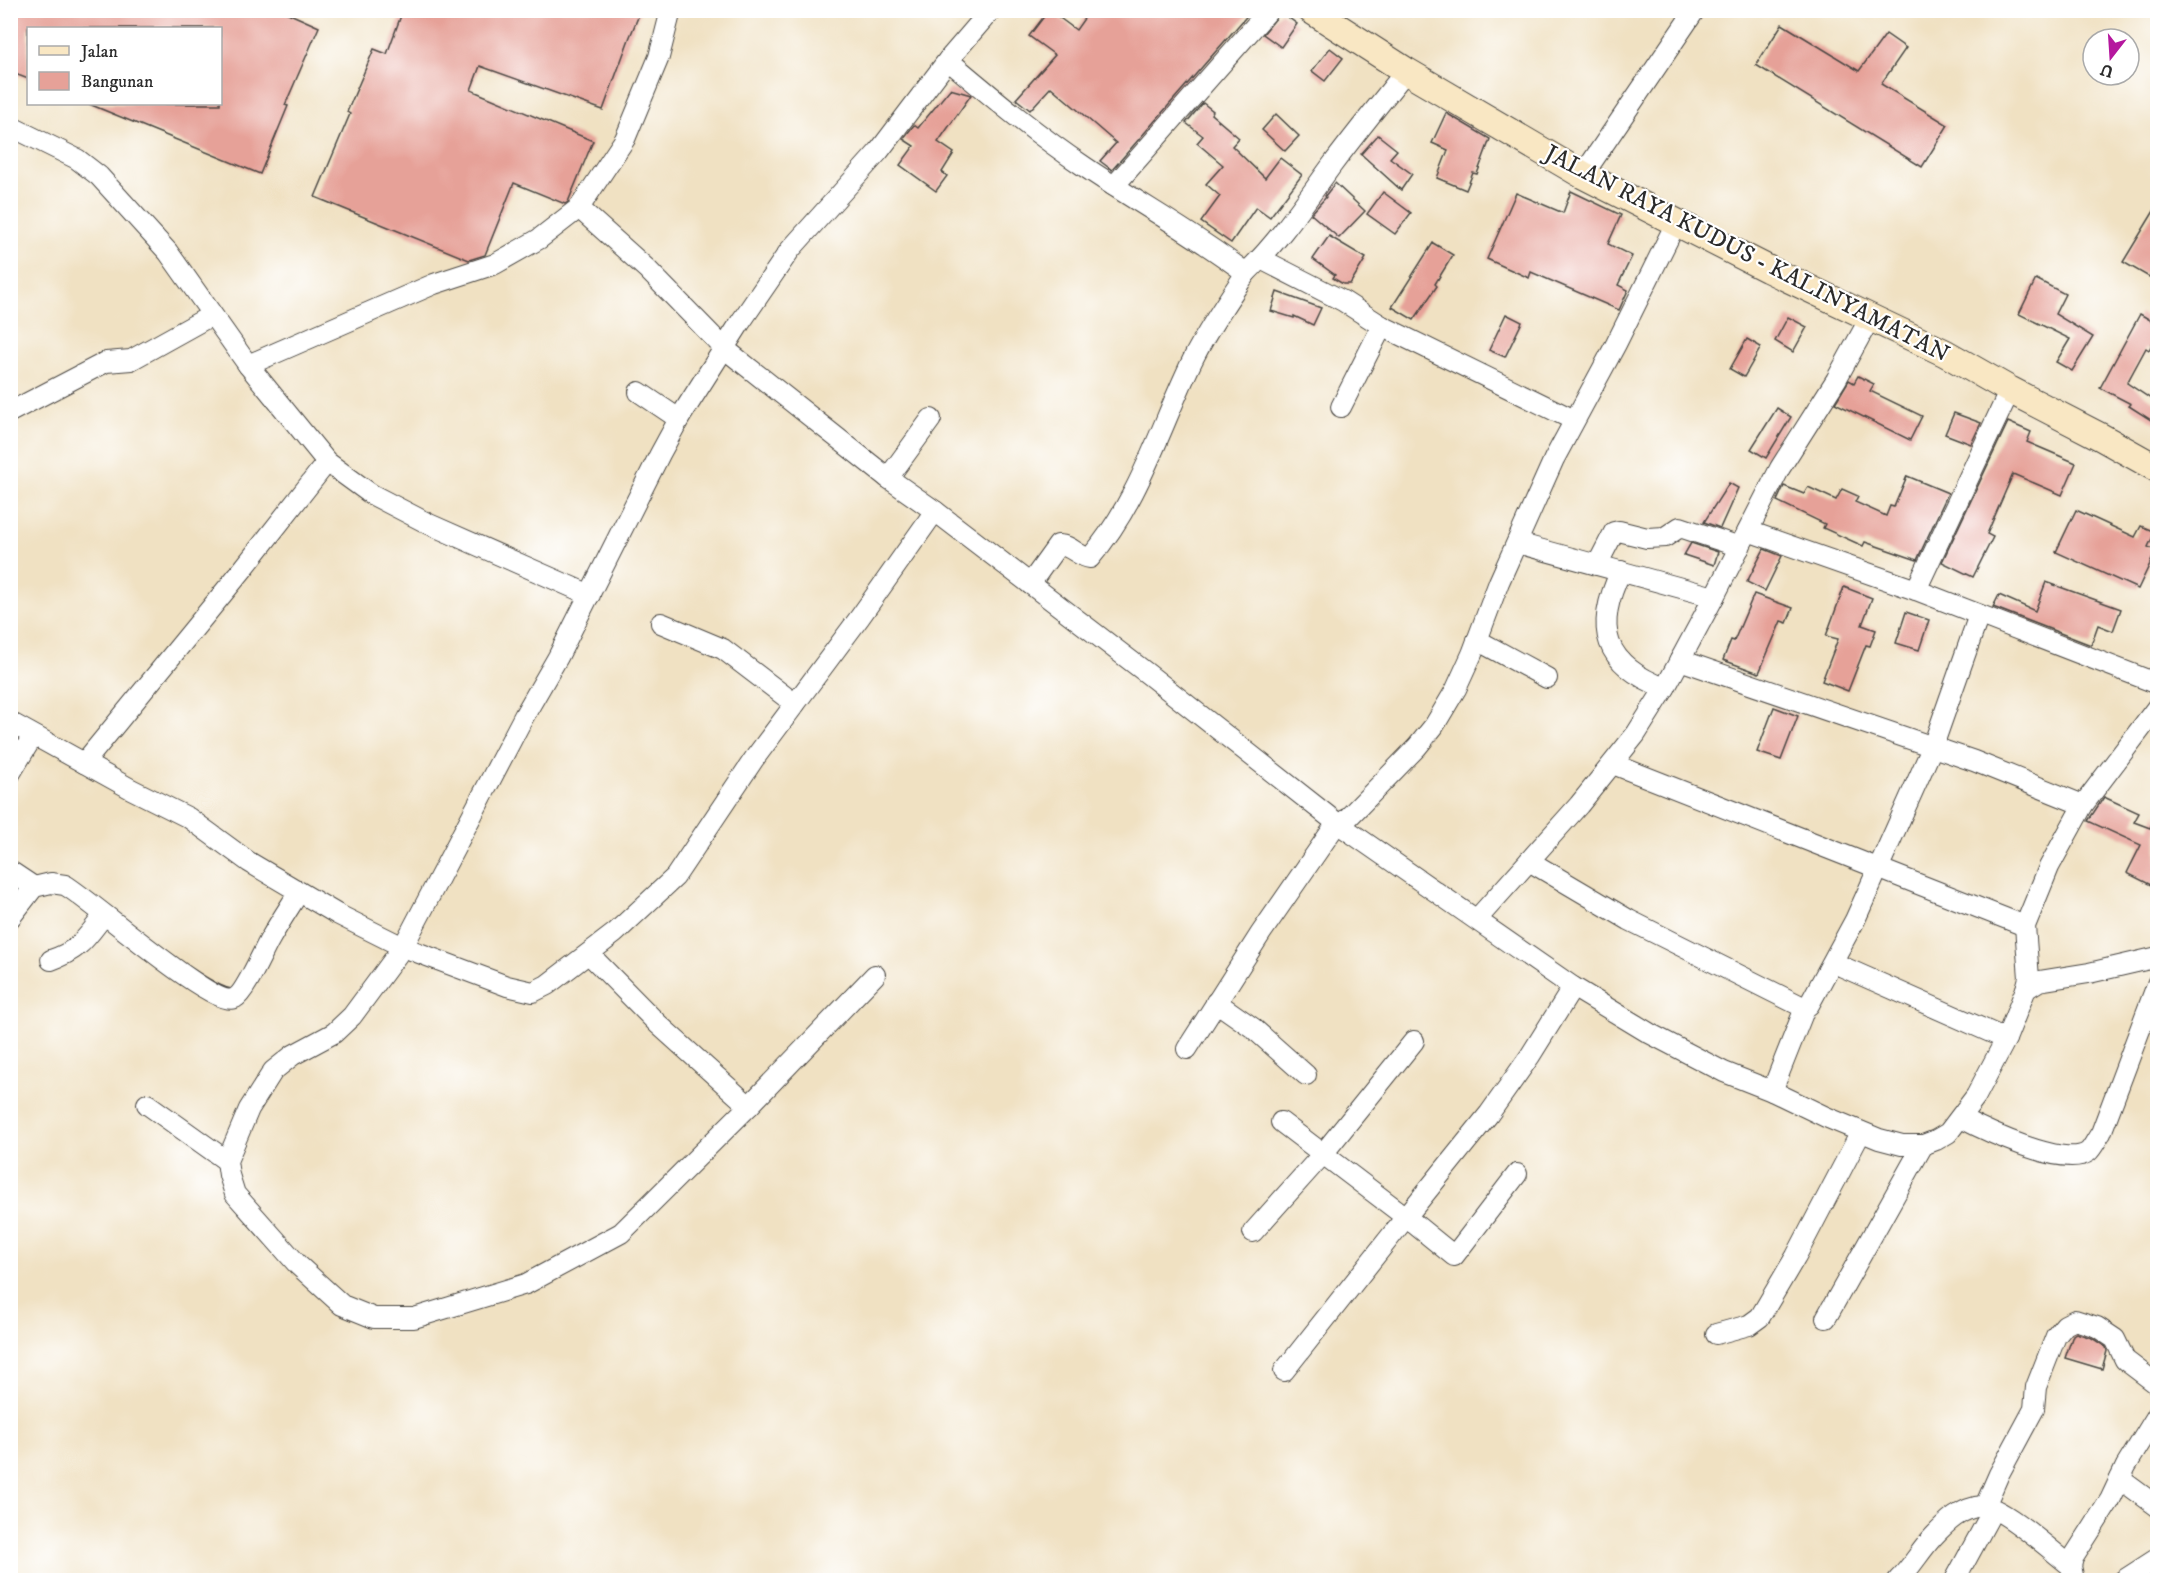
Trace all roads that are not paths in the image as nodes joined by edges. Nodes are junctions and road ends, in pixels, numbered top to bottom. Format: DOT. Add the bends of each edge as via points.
graph roads {
  1 [pos="671,10"];
  2 [pos="991,10"];
  3 [pos="1269,10"];
  4 [pos="1311,10"];
  5 [pos="1695,10"];
  6 [pos="948,60"];
  7 [pos="1406,71"];
  8 [pos="10,126"];
  9 [pos="1582,175"];
  10 [pos="1114,186"];
  11 [pos="579,208"];
  12 [pos="1676,224"];
  13 [pos="1261,259"];
  14 [pos="1246,273"];
  15 [pos="212,315"];
  16 [pos="1870,318"];
  17 [pos="1382,326"];
  18 [pos="725,349"];
  19 [pos="248,365"];
  20 [pos="2010,390"];
  21 [pos="639,393"];
  22 [pos="1341,407"];
  23 [pos="10,412"];
  24 [pos="679,419"];
  25 [pos="932,419"];
  26 [pos="1574,420"];
  27 [pos="327,462"];
  28 [pos="2157,469"];
  29 [pos="888,478"];
  30 [pos="934,511"];
  31 [pos="1744,539"];
  32 [pos="1517,543"];
  33 [pos="1597,565"];
  34 [pos="1621,571"];
  35 [pos="1030,584"];
  36 [pos="1916,590"];
  37 [pos="590,596"];
  38 [pos="1714,597"];
  39 [pos="1979,615"];
  40 [pos="661,623"];
  41 [pos="1478,640"];
  42 [pos="1680,660"];
  43 [pos="1548,678"];
  44 [pos="2157,684"];
  45 [pos="1665,688"];
  46 [pos="795,704"];
  47 [pos="2157,706"];
  48 [pos="10,722"];
  49 [pos="33,736"];
  50 [pos="1933,746"];
  51 [pos="84,763"];
  52 [pos="1613,764"];
  53 [pos="10,774"];
  54 [pos="2083,805"];
  55 [pos="1338,825"];
  56 [pos="1529,861"];
  57 [pos="1878,869"];
  58 [pos="10,871"];
  59 [pos="34,886"];
  60 [pos="299,892"];
  61 [pos="104,915"];
  62 [pos="10,918"];
  63 [pos="1477,919"];
  64 [pos="2025,926"];
  65 [pos="403,947"];
  66 [pos="589,954"];
  67 [pos="2157,957"];
  68 [pos="51,960"];
  69 [pos="1834,963"];
  70 [pos="874,975"];
  71 [pos="2157,982"];
  72 [pos="1573,987"];
  73 [pos="2026,989"];
  74 [pos="1216,1002"];
  75 [pos="1804,1008"];
  76 [pos="2006,1039"];
  77 [pos="1414,1041"];
  78 [pos="1187,1048"];
  79 [pos="1306,1075"];
  80 [pos="1772,1091"];
  81 [pos="147,1104"];
  82 [pos="749,1106"];
  83 [pos="1961,1118"];
  84 [pos="1281,1122"];
  85 [pos="1862,1132"];
  86 [pos="1923,1145"];
  87 [pos="1322,1155"];
  88 [pos="227,1161"];
  89 [pos="1517,1174"];
  90 [pos="1406,1217"];
  91 [pos="1253,1232"];
  92 [pos="1826,1318"];
  93 [pos="1716,1334"];
  94 [pos="1284,1371"];
  95 [pos="2157,1385"];
  96 [pos="2157,1414"];
  97 [pos="2120,1479"];
  98 [pos="2157,1507"];
  99 [pos="1989,1508"];
  100 [pos="2157,1558"];
  101 [pos="2072,1573"];
  102 [pos="1898,1581"];
  103 [pos="1955,1581"];
  104 [pos="2124,1581"];
  1 -- 11 [label="street" via="659,57 625,140"];
  2 -- 6 [label="street"];
  3 -- 10 [label="street"];
  4 -- 7 [label="main road, JALAN RAYA KUDUS - KALINYAMATAN"];
  5 -- 9 [label="street"];
  6 -- 10 [label="street" via="1029,128"];
  6 -- 18 [label="street" via="879,151 790,250"];
  7 -- 9 [label="main road, JALAN RAYA KUDUS - KALINYAMATAN"];
  7 -- 13 [label="street"];
  8 -- 15 [label="street" via="77,159 99,176 168,252"];
  9 -- 12 [label="main road, JALAN RAYA KUDUS - KALINYAMATAN"];
  10 -- 14 [label="street"];
  11 -- 18 [label="street" via="647,269"];
  11 -- 19 [label="street" via="538,239 495,264 434,284"];
  12 -- 16 [label="main road, JALAN RAYA KUDUS - KALINYAMATAN"];
  12 -- 26 [label="street"];
  13 -- 14 [label="street"];
  13 -- 17 [label="street"];
  14 -- 35 [label="street" via="1195,355 1149,462 1122,514 1097,550 1085,558 1065,544 1058,545"];
  15 -- 19 [label="street"];
  15 -- 23 [label="street" via="131,360 106,362"];
  16 -- 20 [label="main road, JALAN RAYA KUDUS - KALINYAMATAN" via="1945,353"];
  16 -- 31 [label="street" via="1780,468"];
  17 -- 22 [label="street"];
  17 -- 26 [label="street"];
  18 -- 24 [label="street"];
  18 -- 29 [label="street"];
  19 -- 27 [label="street"];
  20 -- 28 [label="main road, JALAN RAYA KUDUS - KALINYAMATAN"];
  20 -- 36 [label="street"];
  21 -- 24 [label="street"];
  24 -- 37 [label="street"];
  25 -- 29 [label="street"];
  26 -- 32 [label="street"];
  27 -- 37 [label="street" via="371,494 429,524"];
  27 -- 51 [label="street"];
  29 -- 30 [label="street"];
  30 -- 35 [label="street"];
  30 -- 46 [label="street"];
  31 -- 33 [label="street" via="1680,527 1665,537 1647,538 1619,531 1614,532"];
  31 -- 36 [label="street"];
  31 -- 38 [label="street"];
  32 -- 33 [label="street"];
  32 -- 41 [label="street"];
  33 -- 34 [label="street"];
  34 -- 38 [label="street"];
  34 -- 45 [label="street" via="1606,614 1614,652 1629,671"];
  35 -- 55 [label="street"];
  36 -- 39 [label="street"];
  37 -- 65 [label="street"];
  38 -- 42 [label="street"];
  39 -- 44 [label="street"];
  39 -- 50 [label="street"];
  40 -- 46 [label="street" via="723,649"];
  41 -- 43 [label="street"];
  41 -- 55 [label="street" via="1434,726 1404,762"];
  42 -- 45 [label="street"];
  42 -- 50 [label="street"];
  45 -- 52 [label="street"];
  46 -- 66 [label="street" via="675,877"];
  47 -- 54 [label="street"];
  48 -- 49 [label="street"];
  49 -- 51 [label="street"];
  49 -- 53 [label="street"];
  50 -- 54 [label="street"];
  50 -- 57 [label="street"];
  51 -- 60 [label="street" via="189,818 249,862"];
  52 -- 56 [label="street"];
  52 -- 57 [label="street"];
  54 -- 64 [label="street" via="2049,867"];
  55 -- 63 [label="street"];
  55 -- 74 [label="street"];
  56 -- 63 [label="street"];
  56 -- 75 [label="street" via="1629,920"];
  57 -- 64 [label="street"];
  57 -- 69 [label="street"];
  58 -- 59 [label="street"];
  59 -- 61 [label="street" via="65,885"];
  59 -- 62 [label="street"];
  60 -- 61 [label="street" via="247,983 237,998 227,1000 157,956"];
  60 -- 65 [label="street"];
  61 -- 68 [label="street" via="79,946"];
  63 -- 72 [label="street"];
  64 -- 73 [label="street"];
  65 -- 66 [label="street" via="533,992"];
  65 -- 88 [label="street" via="352,1016 334,1033 293,1055 273,1071 249,1109"];
  66 -- 82 [label="street" via="658,1024"];
  67 -- 73 [label="street" via="2038,981"];
  69 -- 75 [label="street"];
  69 -- 76 [label="street"];
  70 -- 82 [label="street"];
  71 -- 83 [label="street" via="2101,1133 2088,1152 2078,1156 2052,1153 1993,1134"];
  72 -- 80 [label="street" via="1674,1047"];
  72 -- 90 [label="street" via="1489,1114"];
  73 -- 76 [label="street"];
  74 -- 78 [label="street"];
  74 -- 79 [label="street" via="1253,1028"];
  75 -- 80 [label="street"];
  76 -- 83 [label="street"];
  77 -- 87 [label="street"];
  80 -- 85 [label="street"];
  81 -- 88 [label="street"];
  82 -- 88 [label="street" via="621,1233 526,1284 414,1318 374,1318 342,1305 298,1265 235,1194"];
  83 -- 86 [label="street" via="1948,1133"];
  84 -- 87 [label="street"];
  85 -- 86 [label="street" via="1902,1145"];
  85 -- 93 [label="street" via="1760,1317 1749,1325"];
  86 -- 92 [label="street"];
  87 -- 90 [label="street"];
  87 -- 91 [label="street"];
  89 -- 90 [label="street" via="1458,1259"];
  90 -- 94 [label="street"];
  95 -- 99 [label="street" via="2125,1360 2115,1339 2097,1327 2075,1320 2065,1325 2049,1351 2036,1387 2034,1409 1999,1474"];
  96 -- 97 [label="street"];
  97 -- 98 [label="street"];
  97 -- 101 [label="street" via="2077,1550"];
  99 -- 101 [label="street" via="2033,1534"];
  99 -- 102 [label="street" via="1953,1517"];
  99 -- 103 [label="street"];
  100 -- 104 [label="street"];
}
